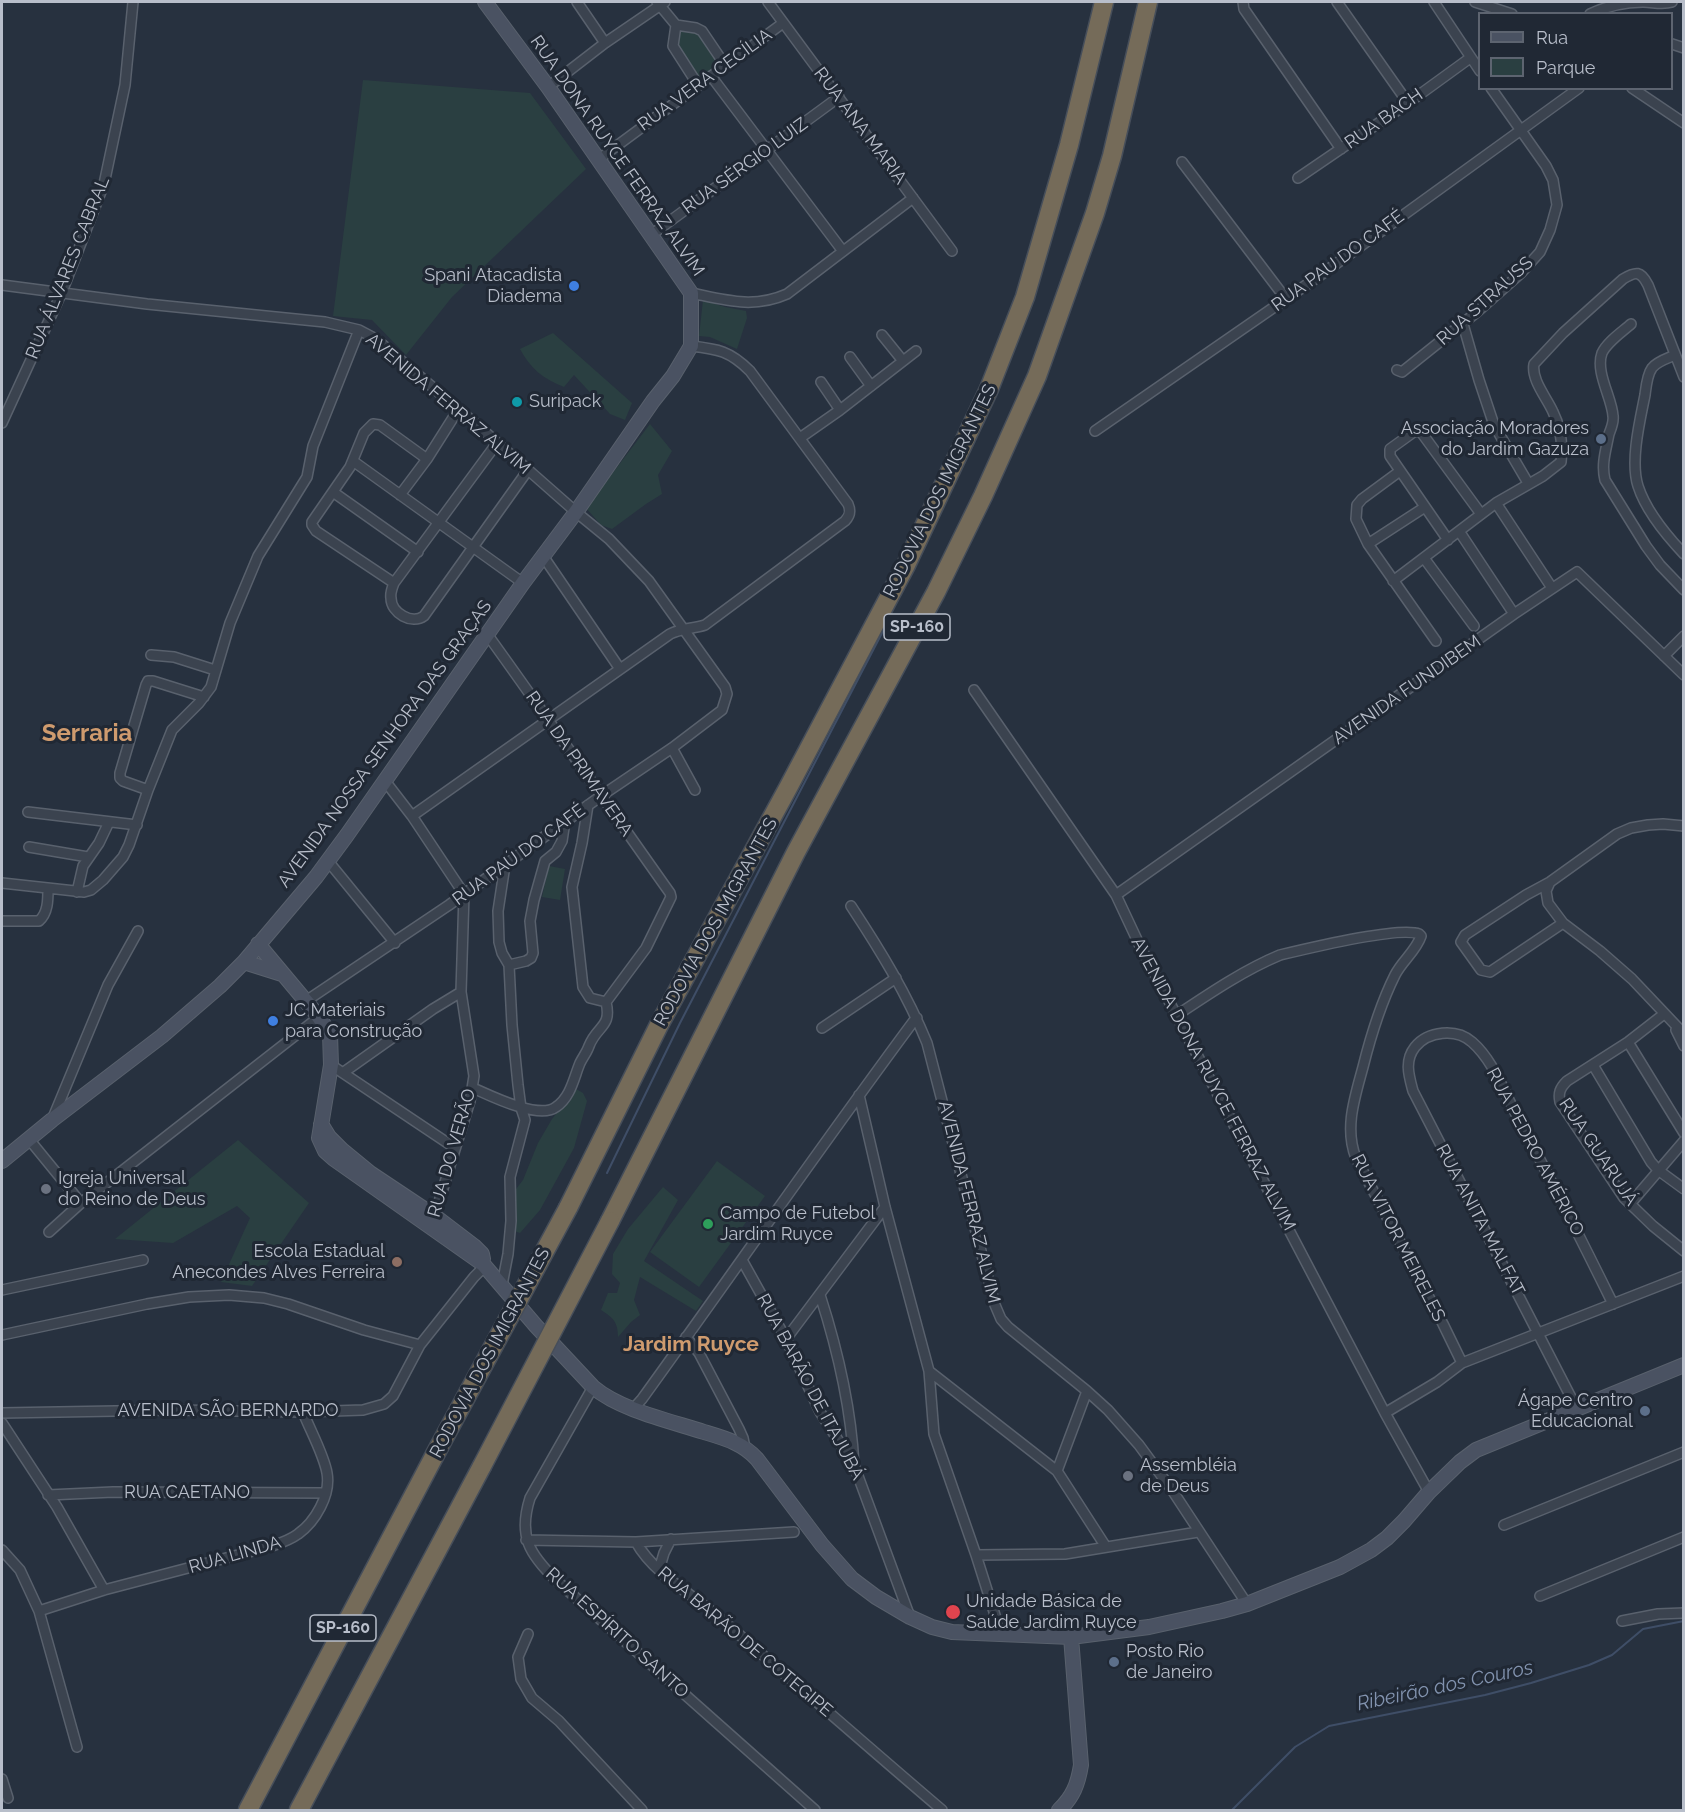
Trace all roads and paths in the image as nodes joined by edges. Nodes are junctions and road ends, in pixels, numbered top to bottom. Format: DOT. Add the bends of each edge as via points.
graph roads {
  1 [pos="133,2"];
  2 [pos="485,2"];
  3 [pos="577,2"];
  4 [pos="768,2"];
  5 [pos="1104,2"];
  6 [pos="1148,2"];
  7 [pos="1243,2"];
  8 [pos="1337,2"];
  9 [pos="1434,2"];
  10 [pos="1475,2"];
  11 [pos="1645,2"];
  12 [pos="1672,2"];
  13 [pos="661,3"];
  14 [pos="1506,12"];
  15 [pos="1595,12"];
  16 [pos="783,23"];
  17 [pos="676,25"];
  18 [pos="605,43"];
  19 [pos="1470,58"];
  20 [pos="725,65"];
  21 [pos="1478,70"];
  22 [pos="711,76"];
  23 [pos="698,85"];
  24 [pos="548,87"];
  25 [pos="1492,90"];
  26 [pos="1576,90"];
  27 [pos="1635,90"];
  28 [pos="839,98"];
  29 [pos="1408,103"];
  30 [pos="1683,123"];
  31 [pos="1521,131"];
  32 [pos="1341,149"];
  33 [pos="766,150"];
  34 [pos="599,159"];
  35 [pos="1182,162"];
  36 [pos="1298,178"];
  37 [pos="913,198"];
  38 [pos="651,235"];
  39 [pos="842,250"];
  40 [pos="952,251"];
  41 [pos="2,285"];
  42 [pos="62,292"];
  43 [pos="691,293"];
  44 [pos="1286,299"];
  45 [pos="1463,324"];
  46 [pos="1631,324"];
  47 [pos="359,330"];
  48 [pos="882,335"];
  49 [pos="691,346"];
  50 [pos="916,351"];
  51 [pos="1675,355"];
  52 [pos="850,357"];
  53 [pos="903,361"];
  54 [pos="1397,370"];
  55 [pos="1683,372"];
  56 [pos="821,382"];
  57 [pos="872,386"];
  58 [pos="458,410"];
  59 [pos="840,410"];
  60 [pos="2,423"];
  61 [pos="1095,431"];
  62 [pos="800,438"];
  63 [pos="497,443"];
  64 [pos="427,459"];
  65 [pos="353,461"];
  66 [pos="528,470"];
  67 [pos="1400,471"];
  68 [pos="1528,483"];
  69 [pos="333,492"];
  70 [pos="400,495"];
  71 [pos="1496,503"];
  72 [pos="1425,507"];
  73 [pos="576,512"];
  74 [pos="1481,514"];
  75 [pos="439,522"];
  76 [pos="1459,531"];
  77 [pos="1448,540"];
  78 [pos="1368,544"];
  79 [pos="474,546"];
  80 [pos="418,552"];
  81 [pos="1683,554"];
  82 [pos="543,556"];
  83 [pos="1424,558"];
  84 [pos="1393,581"];
  85 [pos="394,583"];
  86 [pos="523,583"];
  87 [pos="1552,588"];
  88 [pos="1683,590"];
  89 [pos="1514,614"];
  90 [pos="1474,626"];
  91 [pos="683,629"];
  92 [pos="487,634"];
  93 [pos="1683,636"];
  94 [pos="1436,641"];
  95 [pos="151,655"];
  96 [pos="1664,656"];
  97 [pos="620,669"];
  98 [pos="215,670"];
  99 [pos="1683,675"];
  100 [pos="974,690"];
  101 [pos="204,697"];
  102 [pos="725,703"];
  103 [pos="549,720"];
  104 [pos="672,748"];
  105 [pos="385,781"];
  106 [pos="148,790"];
  107 [pos="695,790"];
  108 [pos="600,796"];
  109 [pos="588,806"];
  110 [pos="28,812"];
  111 [pos="412,816"];
  112 [pos="566,821"];
  113 [pos="109,822"];
  114 [pos="137,825"];
  115 [pos="1683,826"];
  116 [pos="28,847"];
  117 [pos="88,857"];
  118 [pos="328,861"];
  119 [pos="505,865"];
  120 [pos="1550,882"];
  121 [pos="2,883"];
  122 [pos="48,889"];
  123 [pos="77,892"];
  124 [pos="464,894"];
  125 [pos="1116,895"];
  126 [pos="851,906"];
  127 [pos="2,921"];
  128 [pos="1563,923"];
  129 [pos="138,931"];
  130 [pos="395,943"];
  131 [pos="258,944"];
  132 [pos="244,962"];
  133 [pos="509,965"];
  134 [pos="284,975"];
  135 [pos="896,978"];
  136 [pos="460,992"];
  137 [pos="306,1001"];
  138 [pos="606,1002"];
  139 [pos="1664,1014"];
  140 [pos="1177,1015"];
  141 [pos="319,1017"];
  142 [pos="917,1018"];
  143 [pos="1672,1022"];
  144 [pos="822,1028"];
  145 [pos="1683,1034"];
  146 [pos="1431,1036"];
  147 [pos="1628,1042"];
  148 [pos="1683,1046"];
  149 [pos="331,1065"];
  150 [pos="1593,1065"];
  151 [pos="344,1072"];
  152 [pos="473,1088"];
  153 [pos="859,1095"];
  154 [pos="521,1108"];
  155 [pos="52,1120"];
  156 [pos="1683,1133"];
  157 [pos="28,1138"];
  158 [pos="1683,1141"];
  159 [pos="455,1148"];
  160 [pos="2,1161"];
  161 [pos="1658,1170"];
  162 [pos="1683,1189"];
  163 [pos="81,1203"];
  164 [pos="1630,1204"];
  165 [pos="885,1207"];
  166 [pos="433,1222"];
  167 [pos="48,1232"];
  168 [pos="1683,1251"];
  169 [pos="143,1260"];
  170 [pos="742,1260"];
  171 [pos="484,1265"];
  172 [pos="1683,1276"];
  173 [pos="502,1285"];
  174 [pos="2,1290"];
  175 [pos="820,1295"];
  176 [pos="1613,1304"];
  177 [pos="1540,1334"];
  178 [pos="2,1335"];
  179 [pos="686,1337"];
  180 [pos="786,1339"];
  181 [pos="420,1345"];
  182 [pos="1462,1363"];
  183 [pos="1683,1365"];
  184 [pos="929,1371"];
  185 [pos="593,1388"];
  186 [pos="1087,1391"];
  187 [pos="1577,1408"];
  188 [pos="633,1409"];
  189 [pos="303,1412"];
  190 [pos="2,1413"];
  191 [pos="1385,1413"];
  192 [pos="2,1423"];
  193 [pos="745,1448"];
  194 [pos="1683,1452"];
  195 [pos="854,1465"];
  196 [pos="1057,1471"];
  197 [pos="1429,1492"];
  198 [pos="326,1493"];
  199 [pos="48,1495"];
  200 [pos="1504,1525"];
  201 [pos="794,1532"];
  202 [pos="1198,1532"];
  203 [pos="1683,1537"];
  204 [pos="670,1539"];
  205 [pos="526,1540"];
  206 [pos="636,1542"];
  207 [pos="1106,1547"];
  208 [pos="2,1550"];
  209 [pos="976,1555"];
  210 [pos="659,1570"];
  211 [pos="104,1590"];
  212 [pos="1540,1596"];
  213 [pos="1247,1604"];
  214 [pos="39,1611"];
  215 [pos="1683,1613"];
  216 [pos="910,1617"];
  217 [pos="1622,1621"];
  218 [pos="528,1634"];
  219 [pos="1001,1634"];
  220 [pos="1071,1637"];
  221 [pos="77,1747"];
  222 [pos="2,1779"];
  223 [pos="8,1798"];
  224 [pos="248,1810"];
  225 [pos="299,1810"];
  226 [pos="642,1810"];
  227 [pos="815,1810"];
  228 [pos="942,1810"];
  229 [pos="1059,1810"];
  1 -- 42 [label="street, RUA ÁLVARES CABRAL" via="125,85 109,167"];
  2 -- 24 [label="main road, RUA DONA RUYCE FERRAZ ALVIM"];
  3 -- 18 [label="street"];
  4 -- 16 [label="street, RUA ANA MARIA"];
  5 -- 224 [label="highway, RODOVIA DOS IMIGRANTES / SP-160, bridge" via="1069,145 1024,297 989,389 906,565 659,1025 568,1208"];
  6 -- 225 [label="highway, RODOVIA DOS IMIGRANTES / SP-160, bridge" via="1112,156 1075,272 1037,376 983,496 936,592 795,852 610,1221"];
  7 -- 32 [label="street" via="1244,9"];
  8 -- 29 [label="street"];
  9 -- 19 [label="street"];
  10 -- 14 [label="street"];
  11 -- 12 [label="street"];
  11 -- 15 [label="street" via="1615,4"];
  13 -- 17 [label="street"];
  13 -- 18 [label="street"];
  16 -- 20 [label="street, RUA VERA CECÍLIA"];
  16 -- 28 [label="street, RUA ANA MARIA"];
  17 -- 20 [label="street" via="702,32"];
  17 -- 23 [label="street" via="673,46"];
  18 -- 24 [label="street"];
  19 -- 21 [label="street"];
  19 -- 29 [label="street, RUA BACH"];
  20 -- 22 [label="street, RUA VERA CECÍLIA"];
  22 -- 23 [label="street, RUA VERA CECÍLIA"];
  22 -- 33 [label="street"];
  23 -- 34 [label="street, RUA VERA CECÍLIA"];
  24 -- 34 [label="main road, RUA DONA RUYCE FERRAZ ALVIM"];
  25 -- 31 [label="street, RUA STRAUSS"];
  26 -- 31 [label="street, RUA PAU DO CAFÉ"];
  27 -- 30 [label="street"];
  28 -- 33 [label="street, RUA SÉRGIO LUIZ"];
  28 -- 37 [label="street, RUA ANA MARIA"];
  29 -- 32 [label="street, RUA BACH"];
  31 -- 44 [label="street, RUA PAU DO CAFÉ"];
  31 -- 45 [label="street, RUA STRAUSS" via="1553,180 1555,216 1540,252 1529,265"];
  32 -- 36 [label="street, RUA BACH"];
  33 -- 38 [label="street, RUA SÉRGIO LUIZ"];
  33 -- 39 [label="street"];
  34 -- 38 [label="main road, RUA DONA RUYCE FERRAZ ALVIM"];
  35 -- 44 [label="street"];
  37 -- 39 [label="street"];
  37 -- 40 [label="street, RUA ANA MARIA"];
  38 -- 43 [label="main road, RUA DONA RUYCE FERRAZ ALVIM"];
  39 -- 43 [label="street" via="787,294 773,300 740,302"];
  41 -- 42 [label="street, AVENIDA FERRAZ ALVIM"];
  42 -- 47 [label="street, AVENIDA FERRAZ ALVIM" via="325,322"];
  42 -- 60 [label="street, RUA ÁLVARES CABRAL"];
  43 -- 49 [label="main road, RUA DONA RUYCE FERRAZ ALVIM"];
  44 -- 61 [label="street, RUA PAU DO CAFÉ"];
  45 -- 54 [label="street, RUA STRAUSS" via="1401,372"];
  45 -- 68 [label="street" via="1494,425"];
  46 -- 88 [label="street" via="1608,345 1600,363 1613,416 1604,457 1605,480 1646,546"];
  47 -- 58 [label="street, AVENIDA FERRAZ ALVIM" via="376,339"];
  47 -- 98 [label="street" via="316,438 306,477 261,549"];
  48 -- 53 [label="street"];
  49 -- 62 [label="street" via="723,351 738,359"];
  49 -- 73 [label="main road, AVENIDA NOSSA SENHORA DAS GRAÇAS"];
  50 -- 53 [label="street"];
  51 -- 55 [label="street"];
  51 -- 68 [label="street" via="1644,276 1631,274 1563,333 1534,364 1534,374 1559,426 1563,450 1561,462"];
  51 -- 81 [label="street" via="1654,365 1649,374 1635,455 1637,484 1643,498"];
  52 -- 57 [label="street"];
  53 -- 57 [label="street"];
  56 -- 59 [label="street"];
  57 -- 59 [label="street"];
  58 -- 63 [label="street, AVENIDA FERRAZ ALVIM"];
  58 -- 64 [label="street"];
  59 -- 62 [label="street"];
  62 -- 91 [label="street" via="848,504 849,517 705,625"];
  63 -- 66 [label="street, AVENIDA FERRAZ ALVIM"];
  63 -- 75 [label="street"];
  64 -- 65 [label="street" via="376,424 364,433"];
  64 -- 70 [label="street"];
  65 -- 69 [label="street"];
  65 -- 70 [label="street"];
  66 -- 73 [label="street, AVENIDA FERRAZ ALVIM"];
  66 -- 79 [label="street"];
  67 -- 72 [label="street"];
  67 -- 74 [label="street" via="1389,451 1419,430"];
  67 -- 78 [label="street" via="1357,505 1356,519"];
  68 -- 71 [label="street"];
  69 -- 80 [label="street"];
  69 -- 85 [label="street" via="312,522 313,528"];
  70 -- 75 [label="street"];
  71 -- 74 [label="street"];
  71 -- 87 [label="street"];
  72 -- 77 [label="street"];
  72 -- 78 [label="street"];
  73 -- 82 [label="main road, AVENIDA NOSSA SENHORA DAS GRAÇAS"];
  73 -- 91 [label="street, AVENIDA FERRAZ ALVIM" via="637,567"];
  74 -- 76 [label="street"];
  75 -- 79 [label="street"];
  75 -- 80 [label="street"];
  76 -- 77 [label="street"];
  76 -- 89 [label="street"];
  77 -- 83 [label="street"];
  78 -- 84 [label="street"];
  79 -- 85 [label="street" via="419,619 405,617 392,605"];
  79 -- 86 [label="street"];
  80 -- 85 [label="street"];
  82 -- 86 [label="main road, AVENIDA NOSSA SENHORA DAS GRAÇAS"];
  82 -- 97 [label="street"];
  83 -- 84 [label="street"];
  83 -- 90 [label="street"];
  84 -- 94 [label="street"];
  86 -- 92 [label="main road, AVENIDA NOSSA SENHORA DAS GRAÇAS"];
  87 -- 89 [label="street, AVENIDA FUNDIBEM"];
  87 -- 96 [label="street, AVENIDA FUNDIBEM" via="1578,572"];
  89 -- 125 [label="street, AVENIDA FUNDIBEM"];
  91 -- 97 [label="street"];
  91 -- 102 [label="street, AVENIDA FERRAZ ALVIM" via="724,687"];
  92 -- 103 [label="street, RUA DA PRIMAVERA"];
  92 -- 105 [label="main road, AVENIDA NOSSA SENHORA DAS GRAÇAS"];
  93 -- 96 [label="street"];
  95 -- 98 [label="street" via="174,657"];
  96 -- 99 [label="street, AVENIDA FUNDIBEM"];
  97 -- 103 [label="street"];
  98 -- 101 [label="street"];
  100 -- 125 [label="street, AVENIDA DONA RUYCE FERRAZ ALVIM"];
  101 -- 106 [label="street" via="172,730"];
  101 -- 106 [label="street" via="148,681 120,773 123,781"];
  102 -- 104 [label="street, RUA PAÚ DO CAFÉ" via="722,710"];
  103 -- 108 [label="street, RUA DA PRIMAVERA"];
  103 -- 111 [label="street"];
  104 -- 107 [label="street"];
  104 -- 108 [label="street, RUA PAÚ DO CAFÉ"];
  105 -- 111 [label="street"];
  105 -- 118 [label="main road, AVENIDA NOSSA SENHORA DAS GRAÇAS"];
  106 -- 114 [label="street"];
  108 -- 109 [label="street, RUA PAÚ DO CAFÉ"];
  108 -- 138 [label="street, RUA DA PRIMAVERA" via="670,893 670,901 646,948"];
  109 -- 112 [label="street, RUA PAÚ DO CAFÉ"];
  109 -- 138 [label="street" via="572,897 583,987 590,998"];
  110 -- 113 [label="street"];
  111 -- 124 [label="street"];
  112 -- 119 [label="street, RUA PAÚ DO CAFÉ"];
  112 -- 133 [label="street" via="562,841 545,861 534,900 530,921 533,953 526,961"];
  113 -- 114 [label="street"];
  113 -- 117 [label="street"];
  114 -- 123 [label="street" via="117,865 91,890"];
  115 -- 120 [label="street" via="1631,828"];
  116 -- 117 [label="street"];
  117 -- 123 [label="street"];
  118 -- 130 [label="street"];
  118 -- 131 [label="main road, AVENIDA NOSSA SENHORA DAS GRAÇAS"];
  119 -- 124 [label="street, RUA PAÚ DO CAFÉ"];
  119 -- 133 [label="street" via="498,911 499,942"];
  120 -- 128 [label="street" via="1546,891 1548,903"];
  120 -- 128 [label="street" via="1465,935 1462,945 1481,970 1490,972"];
  121 -- 122 [label="street"];
  122 -- 123 [label="street"];
  122 -- 127 [label="street" via="46,909 39,921"];
  124 -- 130 [label="street, RUA PAÚ DO CAFÉ"];
  124 -- 136 [label="street, RUA DO VERÃO"];
  125 -- 140 [label="street, AVENIDA DONA RUYCE FERRAZ ALVIM"];
  126 -- 135 [label="street, AVENIDA FERRAZ ALVIM"];
  128 -- 139 [label="street" via="1624,972"];
  129 -- 155 [label="street" via="108,985"];
  130 -- 137 [label="street, RUA PAÚ DO CAFÉ"];
  131 -- 132 [label="main road, AVENIDA NOSSA SENHORA DAS GRAÇAS"];
  131 -- 134 [label="main road"];
  132 -- 134 [label="main road"];
  132 -- 155 [label="main road, AVENIDA NOSSA SENHORA DAS GRAÇAS" via="190,1013"];
  133 -- 154 [label="street"];
  134 -- 137 [label="main road"];
  135 -- 142 [label="street, AVENIDA FERRAZ ALVIM"];
  135 -- 144 [label="street"];
  136 -- 151 [label="street"];
  136 -- 152 [label="street, RUA DO VERÃO"];
  137 -- 141 [label="main road"];
  138 -- 154 [label="street" via="608,1018 592,1038 563,1100 551,1110"];
  139 -- 143 [label="street"];
  139 -- 147 [label="street, RUA GUARUJÁ"];
  140 -- 182 [label="street, RUA VITOR MEIRELES" via="1266,961 1382,934 1416,932 1420,936 1396,972 1373,1026 1353,1102 1350,1134 1356,1158"];
  140 -- 191 [label="street, AVENIDA DONA RUYCE FERRAZ ALVIM"];
  141 -- 149 [label="main road" via="330,1034"];
  141 -- 163 [label="street"];
  142 -- 153 [label="street"];
  142 -- 186 [label="street, AVENIDA FERRAZ ALVIM" via="936,1070 998,1311 1008,1327"];
  143 -- 145 [label="street"];
  143 -- 148 [label="street"];
  146 -- 176 [label="street, RUA PEDRO AMÉRICO" via="1458,1034 1470,1040 1486,1058"];
  146 -- 177 [label="street, RUA ANITA MALFAT" via="1410,1053 1407,1064 1413,1091"];
  147 -- 150 [label="street, RUA GUARUJÁ"];
  147 -- 156 [label="street"];
  149 -- 151 [label="street"];
  149 -- 166 [label="main road" via="319,1138 325,1151"];
  150 -- 161 [label="street"];
  150 -- 164 [label="street, RUA GUARUJÁ" via="1566,1081 1559,1091 1560,1102"];
  151 -- 159 [label="street"];
  152 -- 154 [label="street"];
  152 -- 159 [label="street, RUA DO VERÃO"];
  153 -- 165 [label="street"];
  153 -- 170 [label="street"];
  154 -- 173 [label="street" via="525,1120 510,1177 512,1221"];
  155 -- 157 [label="main road, AVENIDA NOSSA SENHORA DAS GRAÇAS"];
  157 -- 160 [label="main road, AVENIDA NOSSA SENHORA DAS GRAÇAS"];
  157 -- 163 [label="street"];
  158 -- 161 [label="street"];
  159 -- 166 [label="street, RUA DO VERÃO"];
  161 -- 162 [label="street"];
  161 -- 164 [label="street"];
  163 -- 167 [label="street"];
  164 -- 168 [label="street, RUA GUARUJÁ"];
  165 -- 175 [label="street"];
  165 -- 184 [label="street"];
  166 -- 171 [label="main road"];
  169 -- 174 [label="street"];
  170 -- 179 [label="street"];
  170 -- 180 [label="street, RUA BARÃO DE ITAJUBÁ"];
  171 -- 173 [label="main road"];
  171 -- 181 [label="street"];
  172 -- 176 [label="street"];
  173 -- 185 [label="main road"];
  175 -- 180 [label="street"];
  175 -- 195 [label="street" via="837,1351"];
  176 -- 177 [label="street"];
  177 -- 182 [label="street"];
  177 -- 187 [label="street, RUA ANITA MALFAT"];
  178 -- 181 [label="street" via="147,1304 229,1295 288,1304"];
  179 -- 188 [label="street"];
  179 -- 193 [label="street" via="699,1353"];
  180 -- 195 [label="street, RUA BARÃO DE ITAJUBÁ" via="820,1412"];
  181 -- 189 [label="street, AVENIDA SÃO BERNARDO" via="393,1396 384,1404 363,1410"];
  182 -- 191 [label="street"];
  183 -- 187 [label="main road"];
  184 -- 196 [label="street"];
  184 -- 209 [label="street" via="934,1434"];
  185 -- 188 [label="main road"];
  185 -- 205 [label="street" via="530,1498 525,1514"];
  186 -- 196 [label="street"];
  186 -- 202 [label="street, AVENIDA FERRAZ ALVIM" via="1139,1445"];
  187 -- 197 [label="main road" via="1476,1450"];
  188 -- 193 [label="main road"];
  189 -- 190 [label="street, AVENIDA SÃO BERNARDO"];
  189 -- 198 [label="street" via="326,1467"];
  191 -- 197 [label="street, AVENIDA DONA RUYCE FERRAZ ALVIM"];
  192 -- 199 [label="street"];
  193 -- 216 [label="main road" via="852,1579"];
  194 -- 200 [label="street"];
  195 -- 216 [label="street, RUA BARÃO DE ITAJUBÁ"];
  196 -- 207 [label="street"];
  197 -- 213 [label="main road" via="1371,1550 1340,1567"];
  198 -- 199 [label="street, RUA CAETANO"];
  198 -- 211 [label="street, RUA LINDA" via="312,1519 289,1540"];
  199 -- 211 [label="street"];
  201 -- 204 [label="street"];
  202 -- 207 [label="street"];
  202 -- 213 [label="street, AVENIDA FERRAZ ALVIM"];
  203 -- 212 [label="street"];
  204 -- 206 [label="street"];
  204 -- 210 [label="street"];
  205 -- 206 [label="street"];
  205 -- 227 [label="street, RUA ESPÍRITO SANTO" via="534,1556 557,1581"];
  206 -- 210 [label="street, RUA BARÃO DE COTEGIPE"];
  207 -- 209 [label="street" via="1065,1554"];
  208 -- 214 [label="street" via="20,1570"];
  209 -- 219 [label="street"];
  210 -- 228 [label="street, RUA BARÃO DE COTEGIPE"];
  211 -- 214 [label="street, RUA LINDA"];
  213 -- 220 [label="main road" via="1149,1627"];
  214 -- 221 [label="street"];
  215 -- 217 [label="street"];
  216 -- 219 [label="main road" via="946,1630"];
  218 -- 226 [label="street" via="518,1657 521,1679 532,1698 559,1721"];
  219 -- 220 [label="main road"];
  220 -- 229 [label="main road" via="1081,1765 1073,1794"];
  222 -- 223 [label="street"];
}
